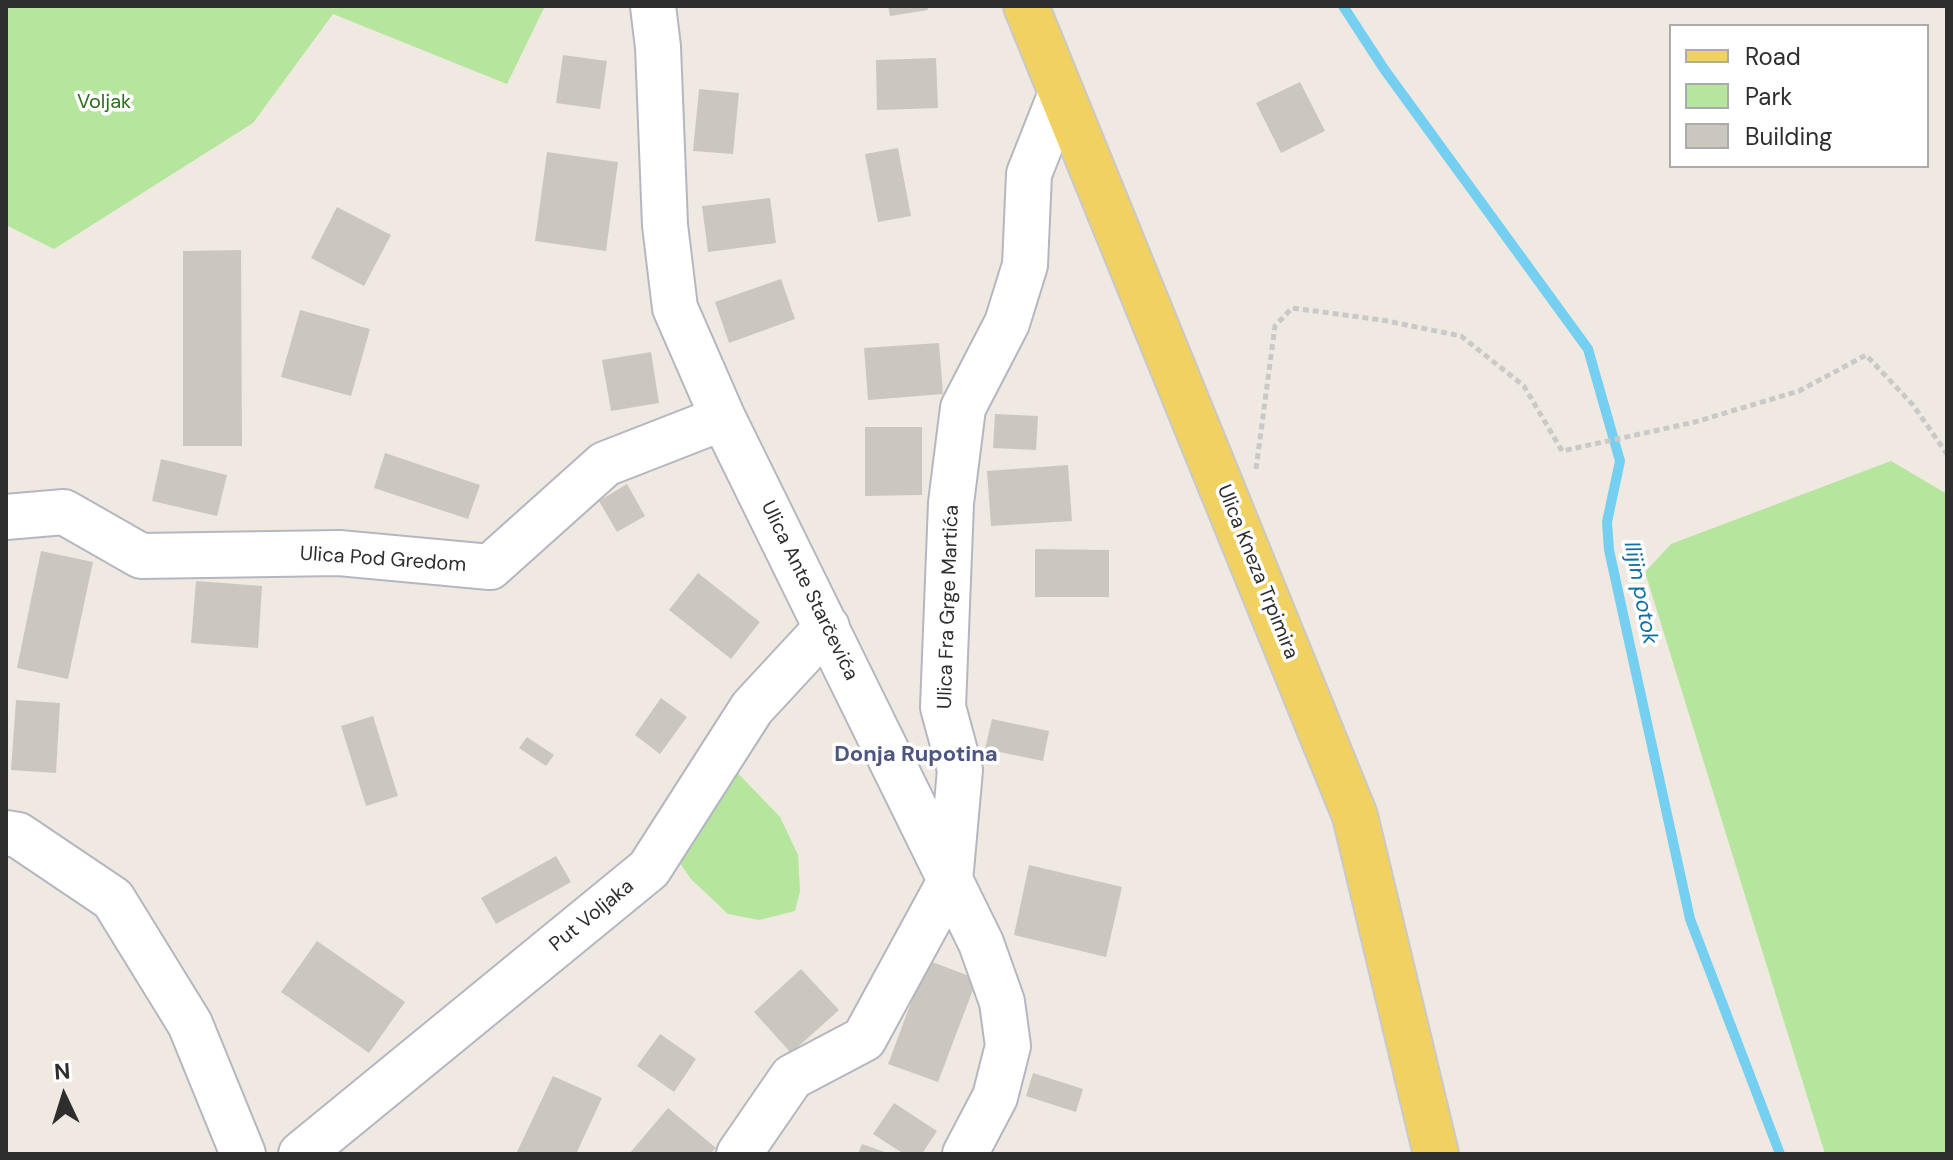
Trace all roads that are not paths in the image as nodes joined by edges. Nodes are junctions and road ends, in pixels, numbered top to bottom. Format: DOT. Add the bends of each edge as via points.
graph roads {
  1 [pos="653,6"];
  2 [pos="1026,6"];
  3 [pos="1061,93"];
  4 [pos="723,418"];
  5 [pos="6,517"];
  6 [pos="827,627"];
  7 [pos="6,833"];
  8 [pos="950,881"];
  9 [pos="243,1154"];
  10 [pos="301,1154"];
  11 [pos="739,1154"];
  12 [pos="965,1154"];
  13 [pos="1436,1154"];
  1 -- 4 [label="street, Ulica Ante Starčevića" via="675,308"];
  2 -- 3 [label="main road, Ulica Kneza Trpimira"];
  3 -- 8 [label="street, Ulica Fra Grge Martića" via="1029,174 1025,265 1007,323 963,408 951,503 943,707 960,770"];
  3 -- 13 [label="main road, Ulica Kneza Trpimira" via="1355,816"];
  4 -- 5 [label="street, Ulica Pod Gredom" via="605,464 490,567 339,553 141,556 64,512"];
  4 -- 6 [label="street, Ulica Ante Starčevića"];
  6 -- 8 [label="street, Ulica Ante Starčevića"];
  6 -- 10 [label="street, Put Voljaka" via="752,708 649,869"];
  7 -- 9 [label="street" via="18,835 113,899 190,1024"];
  8 -- 11 [label="street, Ulica Fra Grge Martića" via="864,1039 792,1077"];
  8 -- 12 [label="street, Ulica Ante Starčevića" via="981,943 1002,1002 1008,1046 995,1097"];
}
